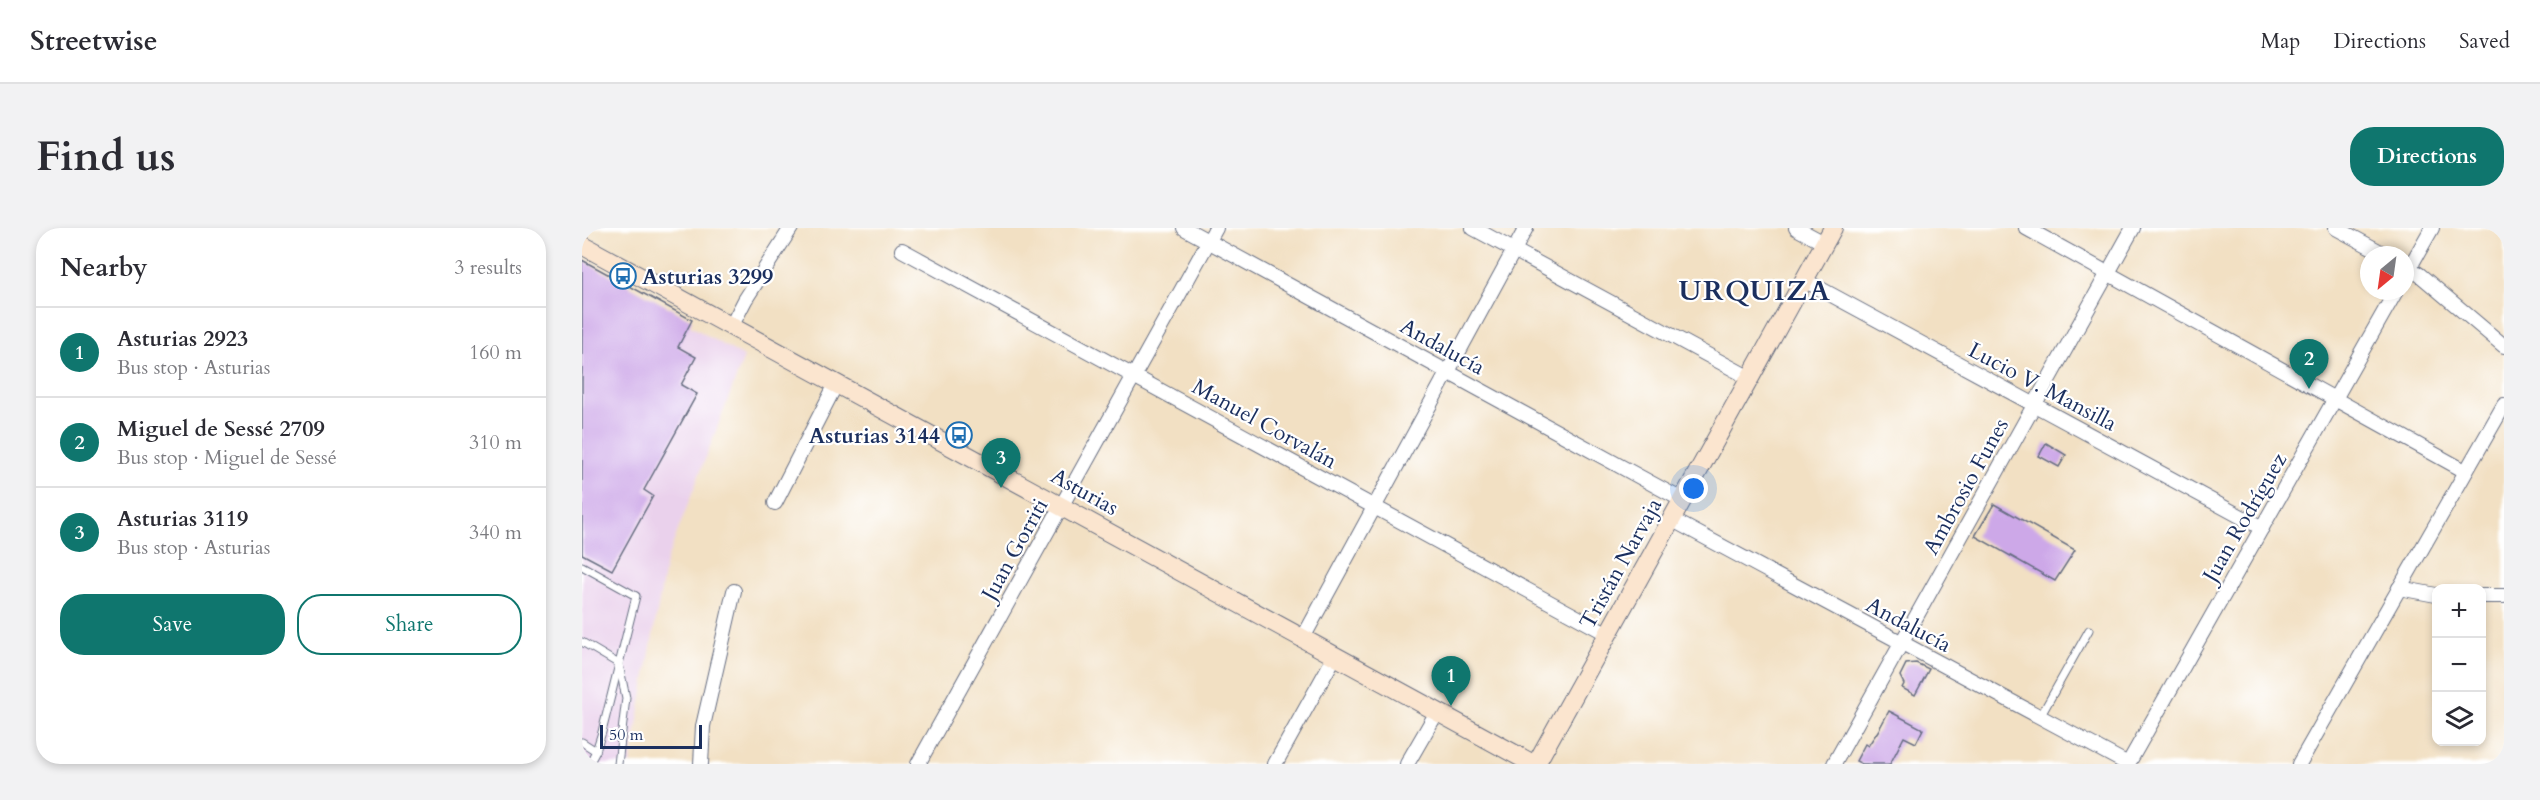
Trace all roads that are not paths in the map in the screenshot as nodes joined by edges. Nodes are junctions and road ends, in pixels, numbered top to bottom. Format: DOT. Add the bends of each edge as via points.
graph roads {
  1 [pos="791,228"];
  2 [pos="1184,228"];
  3 [pos="1216,228"];
  4 [pos="1473,228"];
  5 [pos="1527,228"];
  6 [pos="1797,228"];
  7 [pos="2026,228"];
  8 [pos="2133,228"];
  9 [pos="2336,228"];
  10 [pos="2432,228"];
  11 [pos="1828,236"];
  12 [pos="1208,241"];
  13 [pos="582,245"];
  14 [pos="2369,246"];
  15 [pos="902,250"];
  16 [pos="1514,250"];
  17 [pos="2414,257"];
  18 [pos="2108,274"];
  19 [pos="2414,276"];
  20 [pos="1804,280"];
  21 [pos="2391,300"];
  22 [pos="738,331"];
  23 [pos="2504,346"];
  24 [pos="1448,372"];
  25 [pos="1134,375"];
  26 [pos="1750,378"];
  27 [pos="836,384"];
  28 [pos="2335,400"];
  29 [pos="2034,405"];
  30 [pos="2504,405"];
  31 [pos="2465,471"];
  32 [pos="1682,500"];
  33 [pos="775,503"];
  34 [pos="1062,506"];
  35 [pos="1374,508"];
  36 [pos="1671,519"];
  37 [pos="2262,528"];
  38 [pos="582,566"];
  39 [pos="2399,588"];
  40 [pos="734,591"];
  41 [pos="2432,594"];
  42 [pos="2486,596"];
  43 [pos="2504,596"];
  44 [pos="2089,630"];
  45 [pos="1608,633"];
  46 [pos="1303,638"];
  47 [pos="582,642"];
  48 [pos="1901,644"];
  49 [pos="1335,656"];
  50 [pos="619,664"];
  51 [pos="1437,712"];
  52 [pos="2040,717"];
  53 [pos="582,742"];
  54 [pos="597,751"];
  55 [pos="589,764"];
  56 [pos="618,764"];
  57 [pos="701,764"];
  58 [pos="918,764"];
  59 [pos="1275,764"];
  60 [pos="1407,764"];
  61 [pos="1535,764"];
  62 [pos="1834,764"];
  63 [pos="2128,764"];
  64 [pos="2299,764"];
  1 -- 22 [label="street" via="744,300"];
  2 -- 12 [label="street, Andalucía"];
  3 -- 12 [label="street, Juan Gorriti"];
  4 -- 16 [label="street"];
  5 -- 16 [label="street"];
  6 -- 11 [label="street"];
  7 -- 18 [label="street"];
  8 -- 18 [label="street, Ambrosio Funes"];
  9 -- 14 [label="street"];
  10 -- 17 [label="street"];
  11 -- 20 [label="street, Tristán Narvaja"];
  12 -- 24 [label="street, Andalucía"];
  12 -- 25 [label="street, Juan Gorriti"];
  13 -- 22 [label="street, Asturias"];
  15 -- 25 [label="street, Manuel Corvalán"];
  16 -- 24 [label="street"];
  16 -- 26 [label="street"];
  18 -- 28 [label="street"];
  18 -- 29 [label="street, Ambrosio Funes"];
  19 -- 23 [label="street"];
  20 -- 26 [label="street, Tristán Narvaja"];
  20 -- 29 [label="street, Lucio V. Mansilla"];
  21 -- 28 [label="street, Juan Rodríguez"];
  22 -- 27 [label="street, Asturias"];
  24 -- 32 [label="street, Andalucía"];
  24 -- 35 [label="street"];
  25 -- 34 [label="street, Juan Gorriti"];
  25 -- 35 [label="street, Manuel Corvalán"];
  26 -- 32 [label="street, Tristán Narvaja"];
  27 -- 33 [label="street"];
  27 -- 34 [label="street, Asturias"];
  28 -- 31 [label="street"];
  28 -- 37 [label="street, Juan Rodríguez"];
  29 -- 37 [label="street, Lucio V. Mansilla"];
  29 -- 48 [label="street, Ambrosio Funes"];
  30 -- 31 [label="street"];
  31 -- 39 [label="street"];
  32 -- 36 [label="street, Tristán Narvaja"];
  34 -- 46 [label="street, Asturias"];
  34 -- 58 [label="street, Juan Gorriti"];
  35 -- 45 [label="street, Manuel Corvalán"];
  35 -- 46 [label="street"];
  36 -- 45 [label="street, Tristán Narvaja"];
  36 -- 48 [label="street, Andalucía"];
  37 -- 63 [label="street, Juan Rodríguez"];
  38 -- 50 [label="lane" via="636,596"];
  39 -- 41 [label="street"];
  39 -- 64 [label="street"];
  40 -- 57 [label="street" via="703,726"];
  42 -- 43 [label="street"];
  44 -- 52 [label="lane"];
  45 -- 61 [label="street, Tristán Narvaja"];
  46 -- 49 [label="street, Asturias"];
  47 -- 50 [label="lane"];
  48 -- 52 [label="street, Andalucía"];
  48 -- 62 [label="street, Ambrosio Funes"];
  49 -- 51 [label="street, Asturias"];
  49 -- 59 [label="street"];
  50 -- 54 [label="lane"];
  50 -- 56 [label="lane" via="626,698"];
  51 -- 60 [label="street"];
  51 -- 61 [label="street, Asturias"];
  52 -- 63 [label="street, Andalucía"];
  53 -- 54 [label="lane"];
  54 -- 55 [label="lane"];
}
